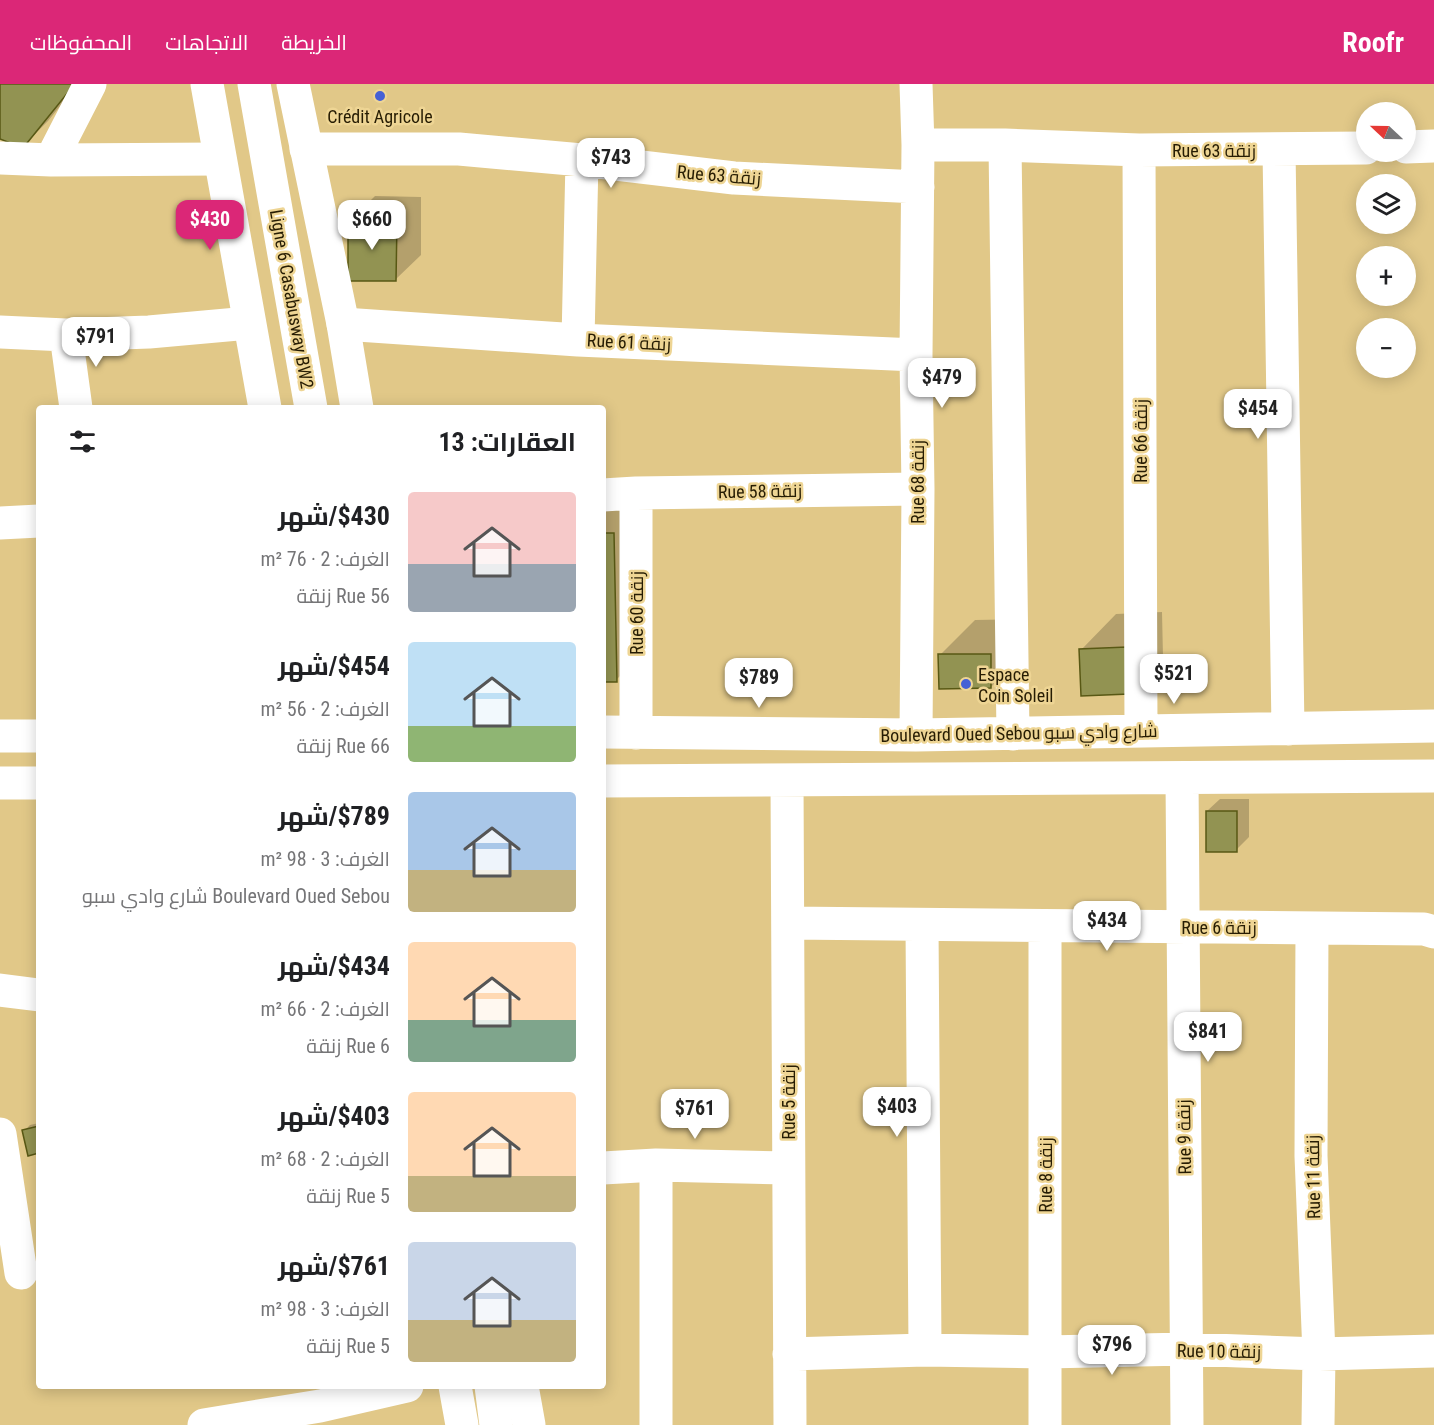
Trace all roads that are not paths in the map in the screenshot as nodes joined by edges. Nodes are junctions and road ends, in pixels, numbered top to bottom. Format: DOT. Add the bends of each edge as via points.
graph roads {
  1 [pos="90,84"];
  2 [pos="207,84"];
  3 [pos="254,84"];
  4 [pos="269,84"];
  5 [pos="293,84"];
  6 [pos="916,84"];
  7 [pos="918,145"];
  8 [pos="1005,145"];
  9 [pos="1416,147"];
  10 [pos="1434,147"];
  11 [pos="1356,148"];
  12 [pos="306,149"];
  13 [pos="1139,150"];
  14 [pos="1279,150"];
  15 [pos="0,158"];
  16 [pos="219,159"];
  17 [pos="51,160"];
  18 [pos="582,160"];
  19 [pos="918,187"];
  20 [pos="249,323"];
  21 [pos="343,324"];
  22 [pos="0,333"];
  23 [pos="66,335"];
  24 [pos="578,340"];
  25 [pos="916,355"];
  26 [pos="76,405"];
  27 [pos="264,405"];
  28 [pos="310,405"];
  29 [pos="324,405"];
  30 [pos="356,405"];
  31 [pos="918,489"];
  32 [pos="636,493"];
  33 [pos="606,495"];
  34 [pos="36,521"];
  35 [pos="0,523"];
  36 [pos="1434,726"];
  37 [pos="1288,729"];
  38 [pos="1141,731"];
  39 [pos="606,732"];
  40 [pos="636,733"];
  41 [pos="1013,734"];
  42 [pos="916,735"];
  43 [pos="0,736"];
  44 [pos="36,736"];
  45 [pos="1434,776"];
  46 [pos="1182,778"];
  47 [pos="787,780"];
  48 [pos="606,781"];
  49 [pos="0,783"];
  50 [pos="36,783"];
  51 [pos="788,923"];
  52 [pos="922,925"];
  53 [pos="1044,926"];
  54 [pos="1182,927"];
  55 [pos="1312,928"];
  56 [pos="1434,932"];
  57 [pos="0,990"];
  58 [pos="36,995"];
  59 [pos="0,1134"];
  60 [pos="656,1165"];
  61 [pos="606,1168"];
  62 [pos="788,1168"];
  63 [pos="20,1274"];
  64 [pos="1187,1349"];
  65 [pos="925,1350"];
  66 [pos="1434,1351"];
  67 [pos="1046,1352"];
  68 [pos="789,1354"];
  69 [pos="1319,1354"];
  70 [pos="398,1389"];
  71 [pos="456,1389"];
  72 [pos="477,1389"];
  73 [pos="491,1389"];
  74 [pos="523,1389"];
  75 [pos="322,1416"];
  76 [pos="204,1425"];
  77 [pos="462,1425"];
  78 [pos="482,1425"];
  79 [pos="496,1425"];
  80 [pos="529,1425"];
  81 [pos="656,1425"];
  82 [pos="790,1425"];
  83 [pos="1045,1425"];
  84 [pos="1187,1425"];
  85 [pos="1318,1425"];
  1 -- 17 [label="street"];
  2 -- 16 [label="street"];
  3 -- 28 [label="street, Ligne 6 Casabusway BW2"];
  4 -- 29 [label="street, Ligne 6 Casabusway BW2"];
  5 -- 12 [label="street"];
  6 -- 7 [label="street, Rue 68 زنقة"];
  7 -- 8 [label="street, Rue 63 زنقة"];
  7 -- 19 [label="street, Rue 68 زنقة"];
  8 -- 13 [label="street, Rue 63 زنقة"];
  8 -- 41 [label="street"];
  9 -- 10 [label="street"];
  11 -- 14 [label="street, Rue 63 زنقة"];
  12 -- 18 [label="street, Rue 63 زنقة" via="459,149"];
  12 -- 21 [label="street"];
  13 -- 14 [label="street, Rue 63 زنقة"];
  13 -- 38 [label="street, Rue 66 زنقة"];
  14 -- 37 [label="street"];
  15 -- 17 [label="street"];
  16 -- 17 [label="street"];
  16 -- 20 [label="street"];
  18 -- 19 [label="street, Rue 63 زنقة" via="734,178"];
  18 -- 24 [label="street"];
  19 -- 25 [label="street, Rue 68 زنقة"];
  20 -- 23 [label="street"];
  20 -- 27 [label="street"];
  21 -- 24 [label="street, Rue 61 زنقة"];
  21 -- 30 [label="street"];
  22 -- 23 [label="street"];
  23 -- 26 [label="street"];
  24 -- 25 [label="street, Rue 61 زنقة"];
  25 -- 31 [label="street, Rue 68 زنقة"];
  31 -- 32 [label="street, Rue 58 زنقة"];
  31 -- 42 [label="street, Rue 68 زنقة"];
  32 -- 33 [label="street, Rue 58 زنقة"];
  32 -- 40 [label="street, Rue 60 زنقة"];
  34 -- 35 [label="street"];
  36 -- 37 [label="street, Boulevard Oued Sebou شارع وادي سبو"];
  37 -- 38 [label="street, Boulevard Oued Sebou شارع وادي سبو"];
  38 -- 41 [label="street, Boulevard Oued Sebou شارع وادي سبو"];
  39 -- 40 [label="street, Boulevard Oued Sebou شارع وادي سبو"];
  40 -- 42 [label="street, Boulevard Oued Sebou شارع وادي سبو"];
  41 -- 42 [label="street, Boulevard Oued Sebou شارع وادي سبو"];
  43 -- 44 [label="street"];
  45 -- 46 [label="street"];
  46 -- 47 [label="street"];
  46 -- 54 [label="street, Rue 9 زنقة"];
  47 -- 48 [label="street"];
  47 -- 51 [label="street, Rue 5 زنقة"];
  49 -- 50 [label="street"];
  51 -- 52 [label="street, Rue 6 زنقة"];
  51 -- 62 [label="street, Rue 5 زنقة"];
  52 -- 53 [label="street, Rue 6 زنقة"];
  52 -- 65 [label="street"];
  53 -- 54 [label="street, Rue 6 زنقة"];
  53 -- 67 [label="street, Rue 8 زنقة"];
  54 -- 55 [label="street, Rue 6 زنقة"];
  54 -- 64 [label="street, Rue 9 زنقة"];
  55 -- 56 [label="street, Rue 6 زنقة"];
  55 -- 69 [label="street, Rue 11 زنقة" via="1311,1156"];
  57 -- 58 [label="street"];
  59 -- 63 [label="street"];
  60 -- 61 [label="street"];
  60 -- 62 [label="street"];
  60 -- 81 [label="street"];
  62 -- 68 [label="street, Rue 5 زنقة"];
  64 -- 67 [label="street, Rue 10 زنقة"];
  64 -- 69 [label="street, Rue 10 زنقة"];
  64 -- 84 [label="street, Rue 9 زنقة"];
  65 -- 67 [label="street, Rue 10 زنقة"];
  65 -- 68 [label="street, Rue 10 زنقة"];
  66 -- 69 [label="street, Rue 10 زنقة"];
  67 -- 83 [label="street, Rue 8 زنقة"];
  68 -- 82 [label="street, Rue 5 زنقة"];
  69 -- 85 [label="street, Rue 11 زنقة"];
  70 -- 75 [label="street"];
  71 -- 77 [label="street"];
  72 -- 78 [label="street"];
  73 -- 79 [label="street"];
  74 -- 80 [label="street"];
  75 -- 76 [label="street"];
}
